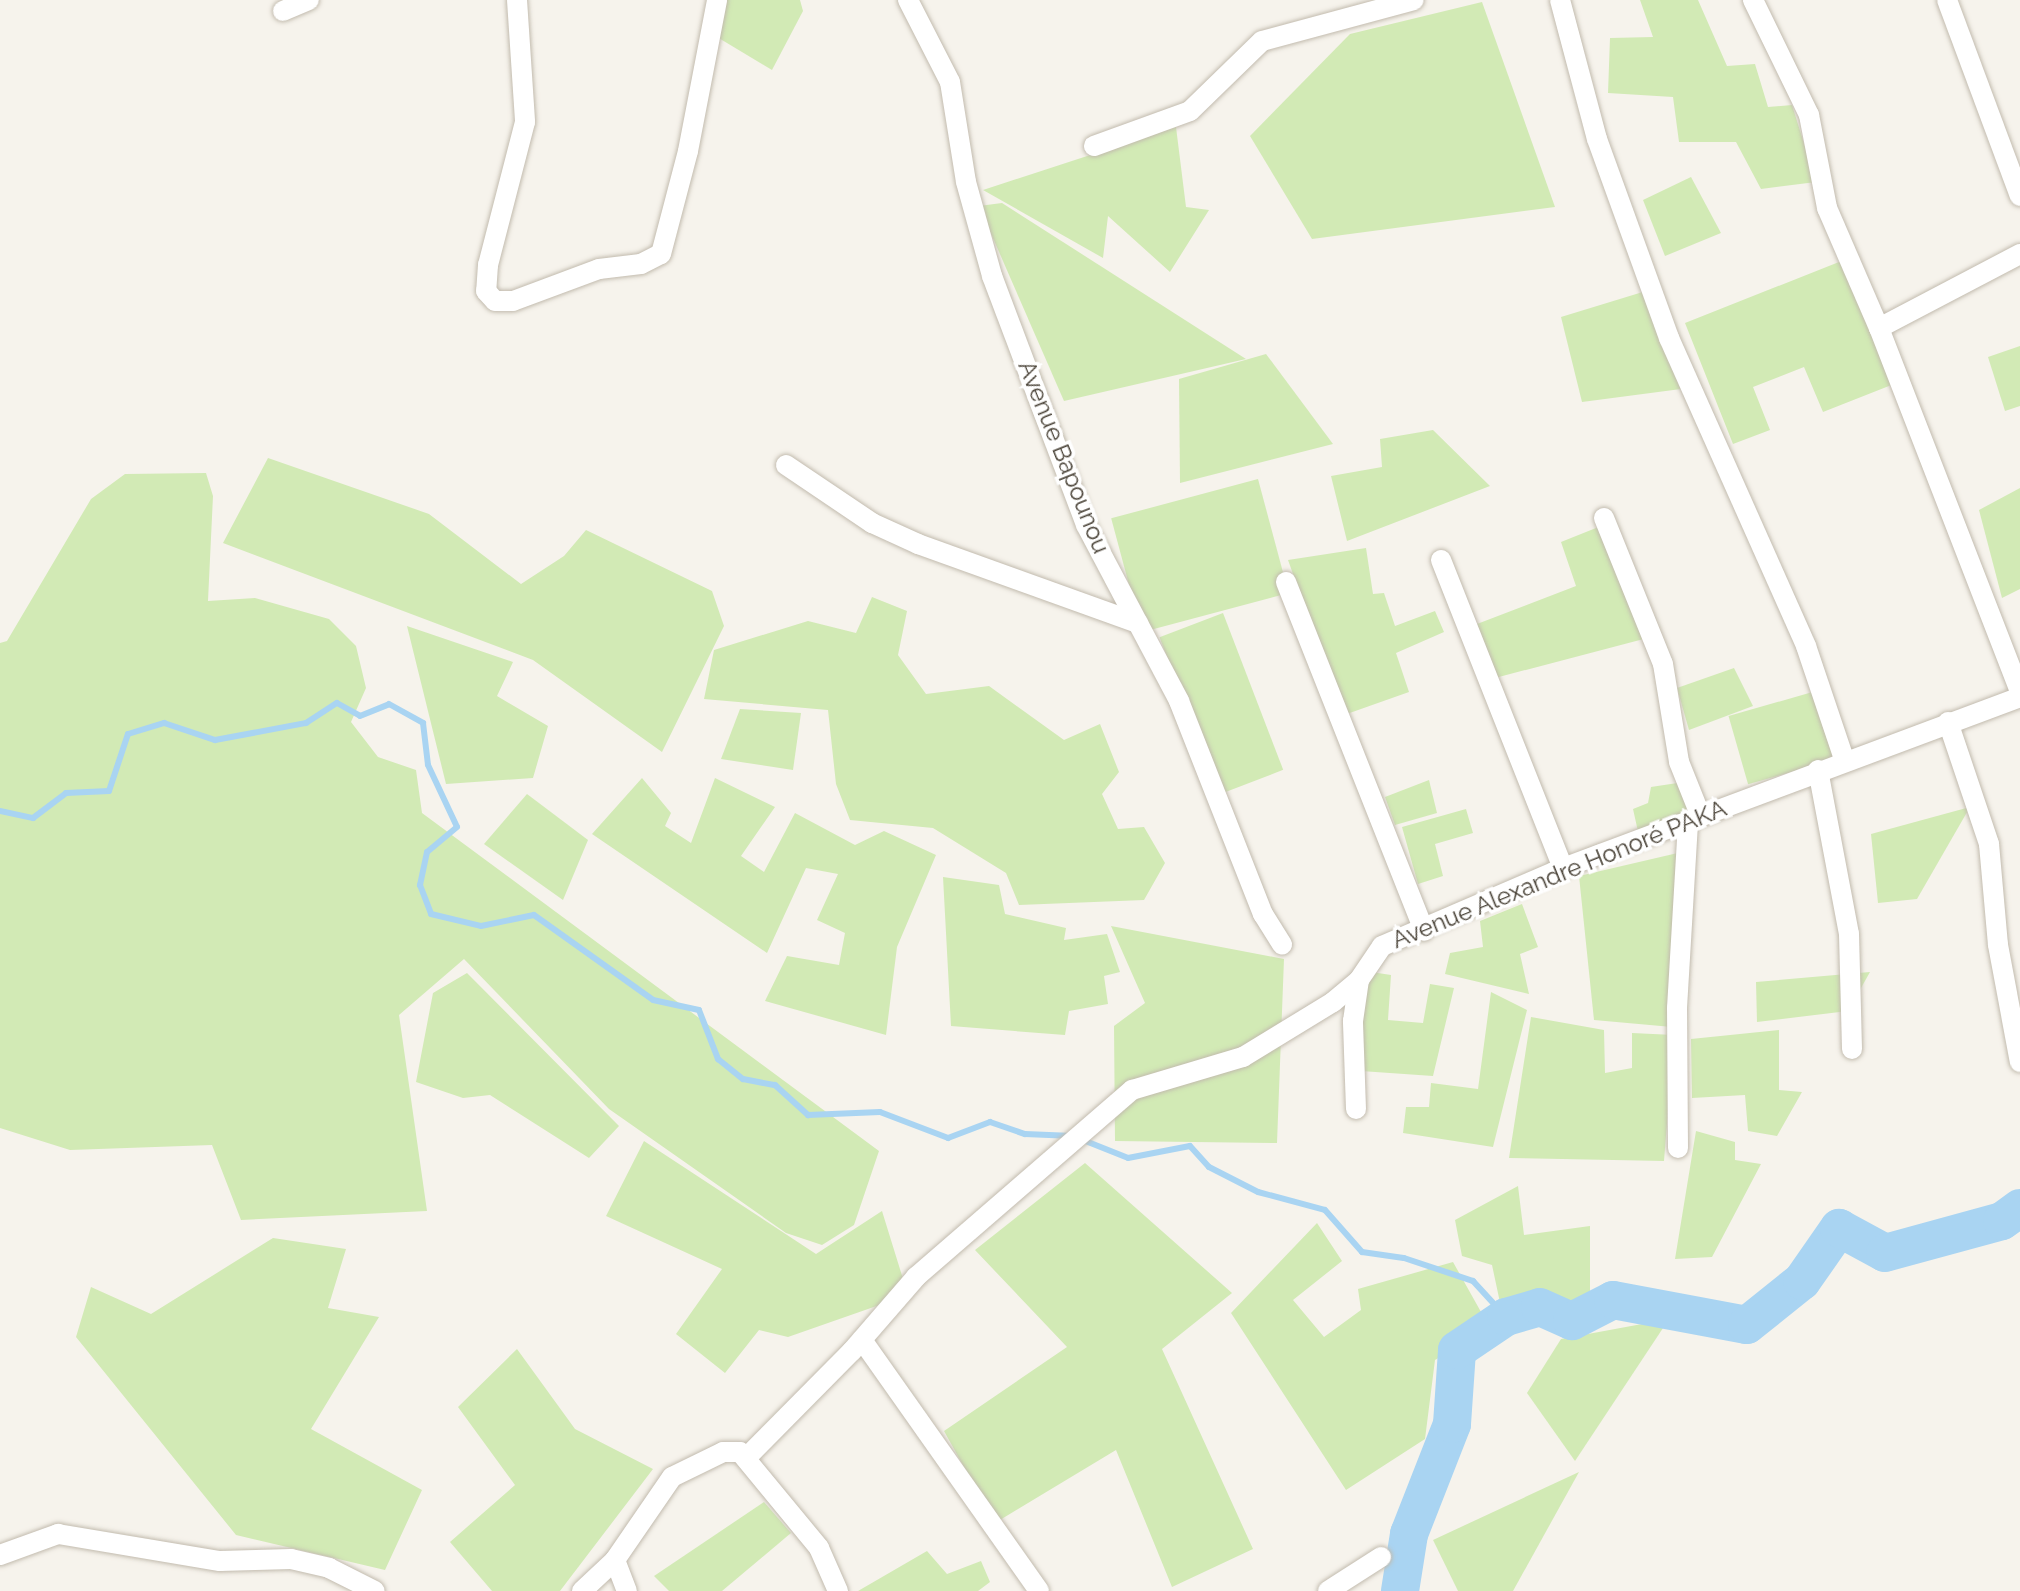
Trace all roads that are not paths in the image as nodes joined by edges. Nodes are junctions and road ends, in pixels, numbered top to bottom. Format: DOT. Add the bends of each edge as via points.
graph roads {
  1 [pos="309,0"];
  2 [pos="517,0"];
  3 [pos="717,0"];
  4 [pos="908,0"];
  5 [pos="1414,0"];
  6 [pos="1560,0"];
  7 [pos="1753,0"];
  8 [pos="1947,0"];
  9 [pos="1378,6"];
  10 [pos="283,11"];
  11 [pos="1094,146"];
  12 [pos="2020,196"];
  13 [pos="2020,254"];
  14 [pos="1879,328"];
  15 [pos="786,465"];
  16 [pos="1604,518"];
  17 [pos="1441,560"];
  18 [pos="1286,582"];
  19 [pos="1138,623"];
  20 [pos="2020,694"];
  21 [pos="1948,722"];
  22 [pos="1844,759"];
  23 [pos="1818,770"];
  24 [pos="1694,819"];
  25 [pos="1563,868"];
  26 [pos="1424,931"];
  27 [pos="1282,944"];
  28 [pos="1359,980"];
  29 [pos="1852,1049"];
  30 [pos="2020,1062"];
  31 [pos="1356,1109"];
  32 [pos="1678,1148"];
  33 [pos="862,1340"];
  34 [pos="747,1457"];
  35 [pos="0,1555"];
  36 [pos="1381,1557"];
  37 [pos="615,1560"];
  38 [pos="375,1591"];
  39 [pos="582,1591"];
  40 [pos="627,1591"];
  41 [pos="838,1591"];
  42 [pos="1039,1591"];
  43 [pos="1328,1591"];
  1 -- 10 [label="street"];
  2 -- 3 [label="street" via="525,122 488,265 486,291 495,301 513,301 599,269 641,264 661,254 688,151"];
  4 -- 19 [label="street, Avenue Bapounou" via="950,82 966,182 992,276 1086,525"];
  5 -- 9 [label="street"];
  6 -- 22 [label="street" via="1597,139 1669,338 1806,646"];
  7 -- 14 [label="street" via="1809,115 1827,208"];
  8 -- 12 [label="street"];
  9 -- 11 [label="street" via="1262,41 1190,111"];
  13 -- 14 [label="street"];
  14 -- 20 [label="street"];
  15 -- 19 [label="street" via="872,523 918,544"];
  16 -- 24 [label="street" via="1663,664"];
  17 -- 25 [label="street"];
  18 -- 26 [label="street"];
  19 -- 27 [label="street, Avenue Bapounou" via="1179,701 1263,914"];
  20 -- 21 [label="street, Avenue Alexandre Honoré PAKA"];
  21 -- 22 [label="street, Avenue Alexandre Honoré PAKA"];
  21 -- 30 [label="street" via="1989,844 1998,945"];
  22 -- 23 [label="street, Avenue Alexandre Honoré PAKA"];
  23 -- 24 [label="street, Avenue Alexandre Honoré PAKA"];
  23 -- 29 [label="street" via="1849,934"];
  24 -- 25 [label="street, Avenue Alexandre Honoré PAKA"];
  24 -- 32 [label="street" via="1677,1008"];
  25 -- 26 [label="street, Avenue Alexandre Honoré PAKA"];
  26 -- 28 [label="street, Avenue Alexandre Honoré PAKA" via="1382,946"];
  28 -- 31 [label="street" via="1353,1021"];
  28 -- 33 [label="street, Avenue Alexandre Honoré PAKA" via="1243,1057 1132,1090 1107,1107 1065,1154 916,1277"];
  33 -- 34 [label="street, Avenue Alexandre Honoré PAKA"];
  33 -- 42 [label="street"];
  34 -- 37 [label="street" via="723,1452 672,1477"];
  34 -- 41 [label="street" via="819,1548"];
  35 -- 38 [label="street" via="58,1534 220,1561 291,1559 329,1568"];
  36 -- 43 [label="street"];
  37 -- 39 [label="street"];
  37 -- 40 [label="street"];
}
